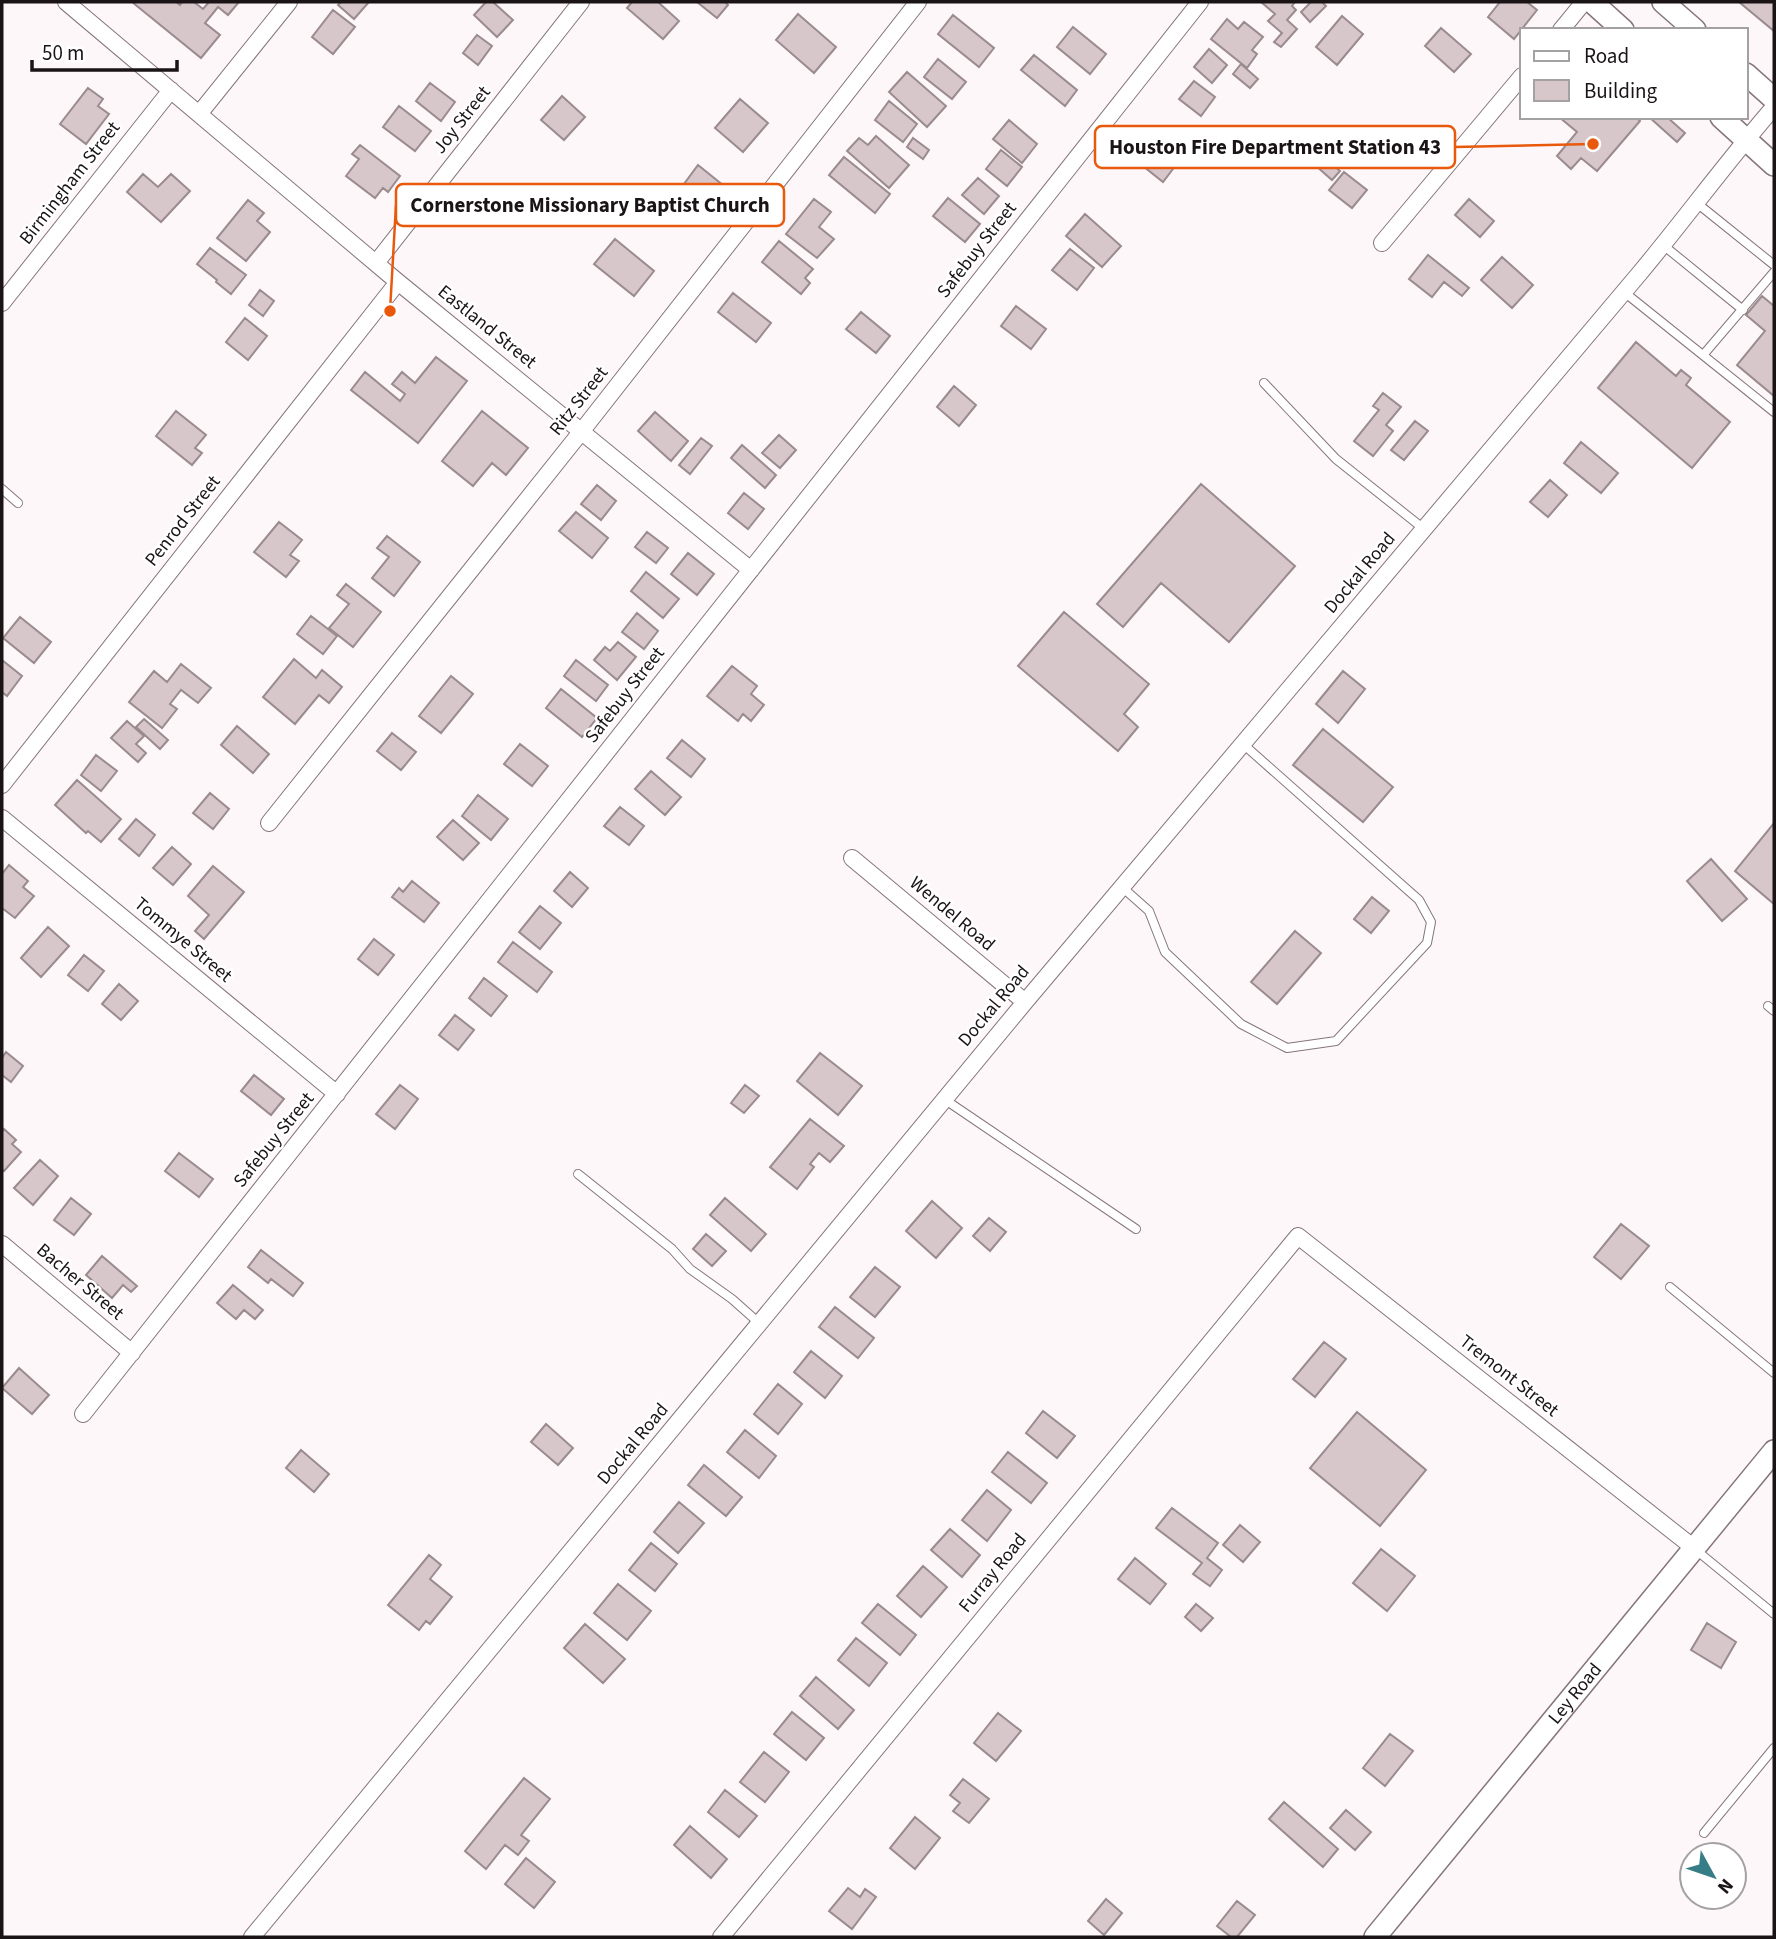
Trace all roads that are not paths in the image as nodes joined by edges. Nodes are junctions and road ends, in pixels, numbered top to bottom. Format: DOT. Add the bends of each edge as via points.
graph roads {
  1 [pos="66,2"];
  2 [pos="289,2"];
  3 [pos="581,2"];
  4 [pos="918,2"];
  5 [pos="1200,2"];
  6 [pos="1584,2"];
  7 [pos="1592,2"];
  8 [pos="1669,15"];
  9 [pos="1563,28"];
  10 [pos="1621,28"];
  11 [pos="1692,28"];
  12 [pos="1748,76"];
  13 [pos="1520,78"];
  14 [pos="171,90"];
  15 [pos="1774,99"];
  16 [pos="1774,107"];
  17 [pos="199,114"];
  18 [pos="1723,119"];
  19 [pos="1746,140"];
  20 [pos="1774,164"];
  21 [pos="1698,204"];
  22 [pos="1382,243"];
  23 [pos="1664,245"];
  24 [pos="376,263"];
  25 [pos="1774,265"];
  26 [pos="1774,272"];
  27 [pos="398,282"];
  28 [pos="1624,292"];
  29 [pos="2,303"];
  30 [pos="1743,310"];
  31 [pos="1704,354"];
  32 [pos="1264,383"];
  33 [pos="1774,412"];
  34 [pos="581,432"];
  35 [pos="2,489"];
  36 [pos="18,503"];
  37 [pos="1424,529"];
  38 [pos="751,570"];
  39 [pos="1243,744"];
  40 [pos="2,785"];
  41 [pos="2,818"];
  42 [pos="269,823"];
  43 [pos="852,858"];
  44 [pos="1122,887"];
  45 [pos="1025,1002"];
  46 [pos="337,1094"];
  47 [pos="944,1099"];
  48 [pos="578,1174"];
  49 [pos="1136,1229"];
  50 [pos="1298,1236"];
  51 [pos="2,1244"];
  52 [pos="1670,1287"];
  53 [pos="759,1323"];
  54 [pos="132,1353"];
  55 [pos="1774,1373"];
  56 [pos="83,1415"];
  57 [pos="1774,1451"];
  58 [pos="1694,1548"];
  59 [pos="1774,1614"];
  60 [pos="1774,1748"];
  61 [pos="1704,1833"];
  62 [pos="252,1937"];
  63 [pos="721,1937"];
  64 [pos="1375,1937"];
  1 -- 14 [label="street"];
  2 -- 17 [label="street"];
  3 -- 24 [label="street, Joy Street"];
  4 -- 34 [label="street, Ritz Street"];
  5 -- 38 [label="street, Safebuy Street"];
  6 -- 9 [label="street"];
  7 -- 10 [label="main road"];
  8 -- 11 [label="main road"];
  12 -- 15 [label="main road"];
  13 -- 22 [label="street"];
  14 -- 17 [label="street, Eastland Street"];
  14 -- 29 [label="street, Birmingham Street"];
  16 -- 19 [label="street, Dockal Road"];
  17 -- 24 [label="street, Eastland Street"];
  18 -- 19 [label="main road"];
  19 -- 20 [label="main road"];
  19 -- 21 [label="street, Dockal Road"];
  21 -- 23 [label="street, Dockal Road"];
  21 -- 25 [label="lane"];
  23 -- 28 [label="street, Dockal Road"];
  23 -- 30 [label="lane"];
  24 -- 27 [label="street, Eastland Street"];
  26 -- 30 [label="lane"];
  27 -- 34 [label="street, Eastland Street"];
  27 -- 40 [label="street, Penrod Street"];
  28 -- 31 [label="lane"];
  28 -- 37 [label="street, Dockal Road"];
  30 -- 31 [label="lane"];
  31 -- 33 [label="lane"];
  32 -- 37 [label="lane" via="1336,458"];
  34 -- 38 [label="street, Eastland Street"];
  34 -- 42 [label="street, Ritz Street"];
  35 -- 36 [label="lane"];
  37 -- 39 [label="street, Dockal Road"];
  38 -- 46 [label="street, Safebuy Street"];
  39 -- 44 [label="street, Dockal Road"];
  39 -- 44 [label="lane" via="1419,900 1431,922 1427,943 1336,1041 1287,1048 1241,1024 1165,952 1149,911"];
  41 -- 46 [label="street, Tommye Street"];
  43 -- 45 [label="street, Wendel Road"];
  44 -- 45 [label="street, Dockal Road"];
  45 -- 47 [label="street, Dockal Road"];
  46 -- 54 [label="street, Safebuy Street"];
  47 -- 49 [label="lane"];
  47 -- 53 [label="street, Dockal Road"];
  48 -- 53 [label="lane"];
  50 -- 58 [label="street, Tremont Street"];
  50 -- 63 [label="street, Furray Road"];
  51 -- 54 [label="street, Bacher Street"];
  52 -- 55 [label="lane"];
  53 -- 62 [label="street, Dockal Road"];
  54 -- 56 [label="street, Safebuy Street"];
  57 -- 58 [label="main road, Ley Road"];
  58 -- 59 [label="lane"];
  58 -- 64 [label="main road, Ley Road"];
  60 -- 61 [label="lane"];
}
